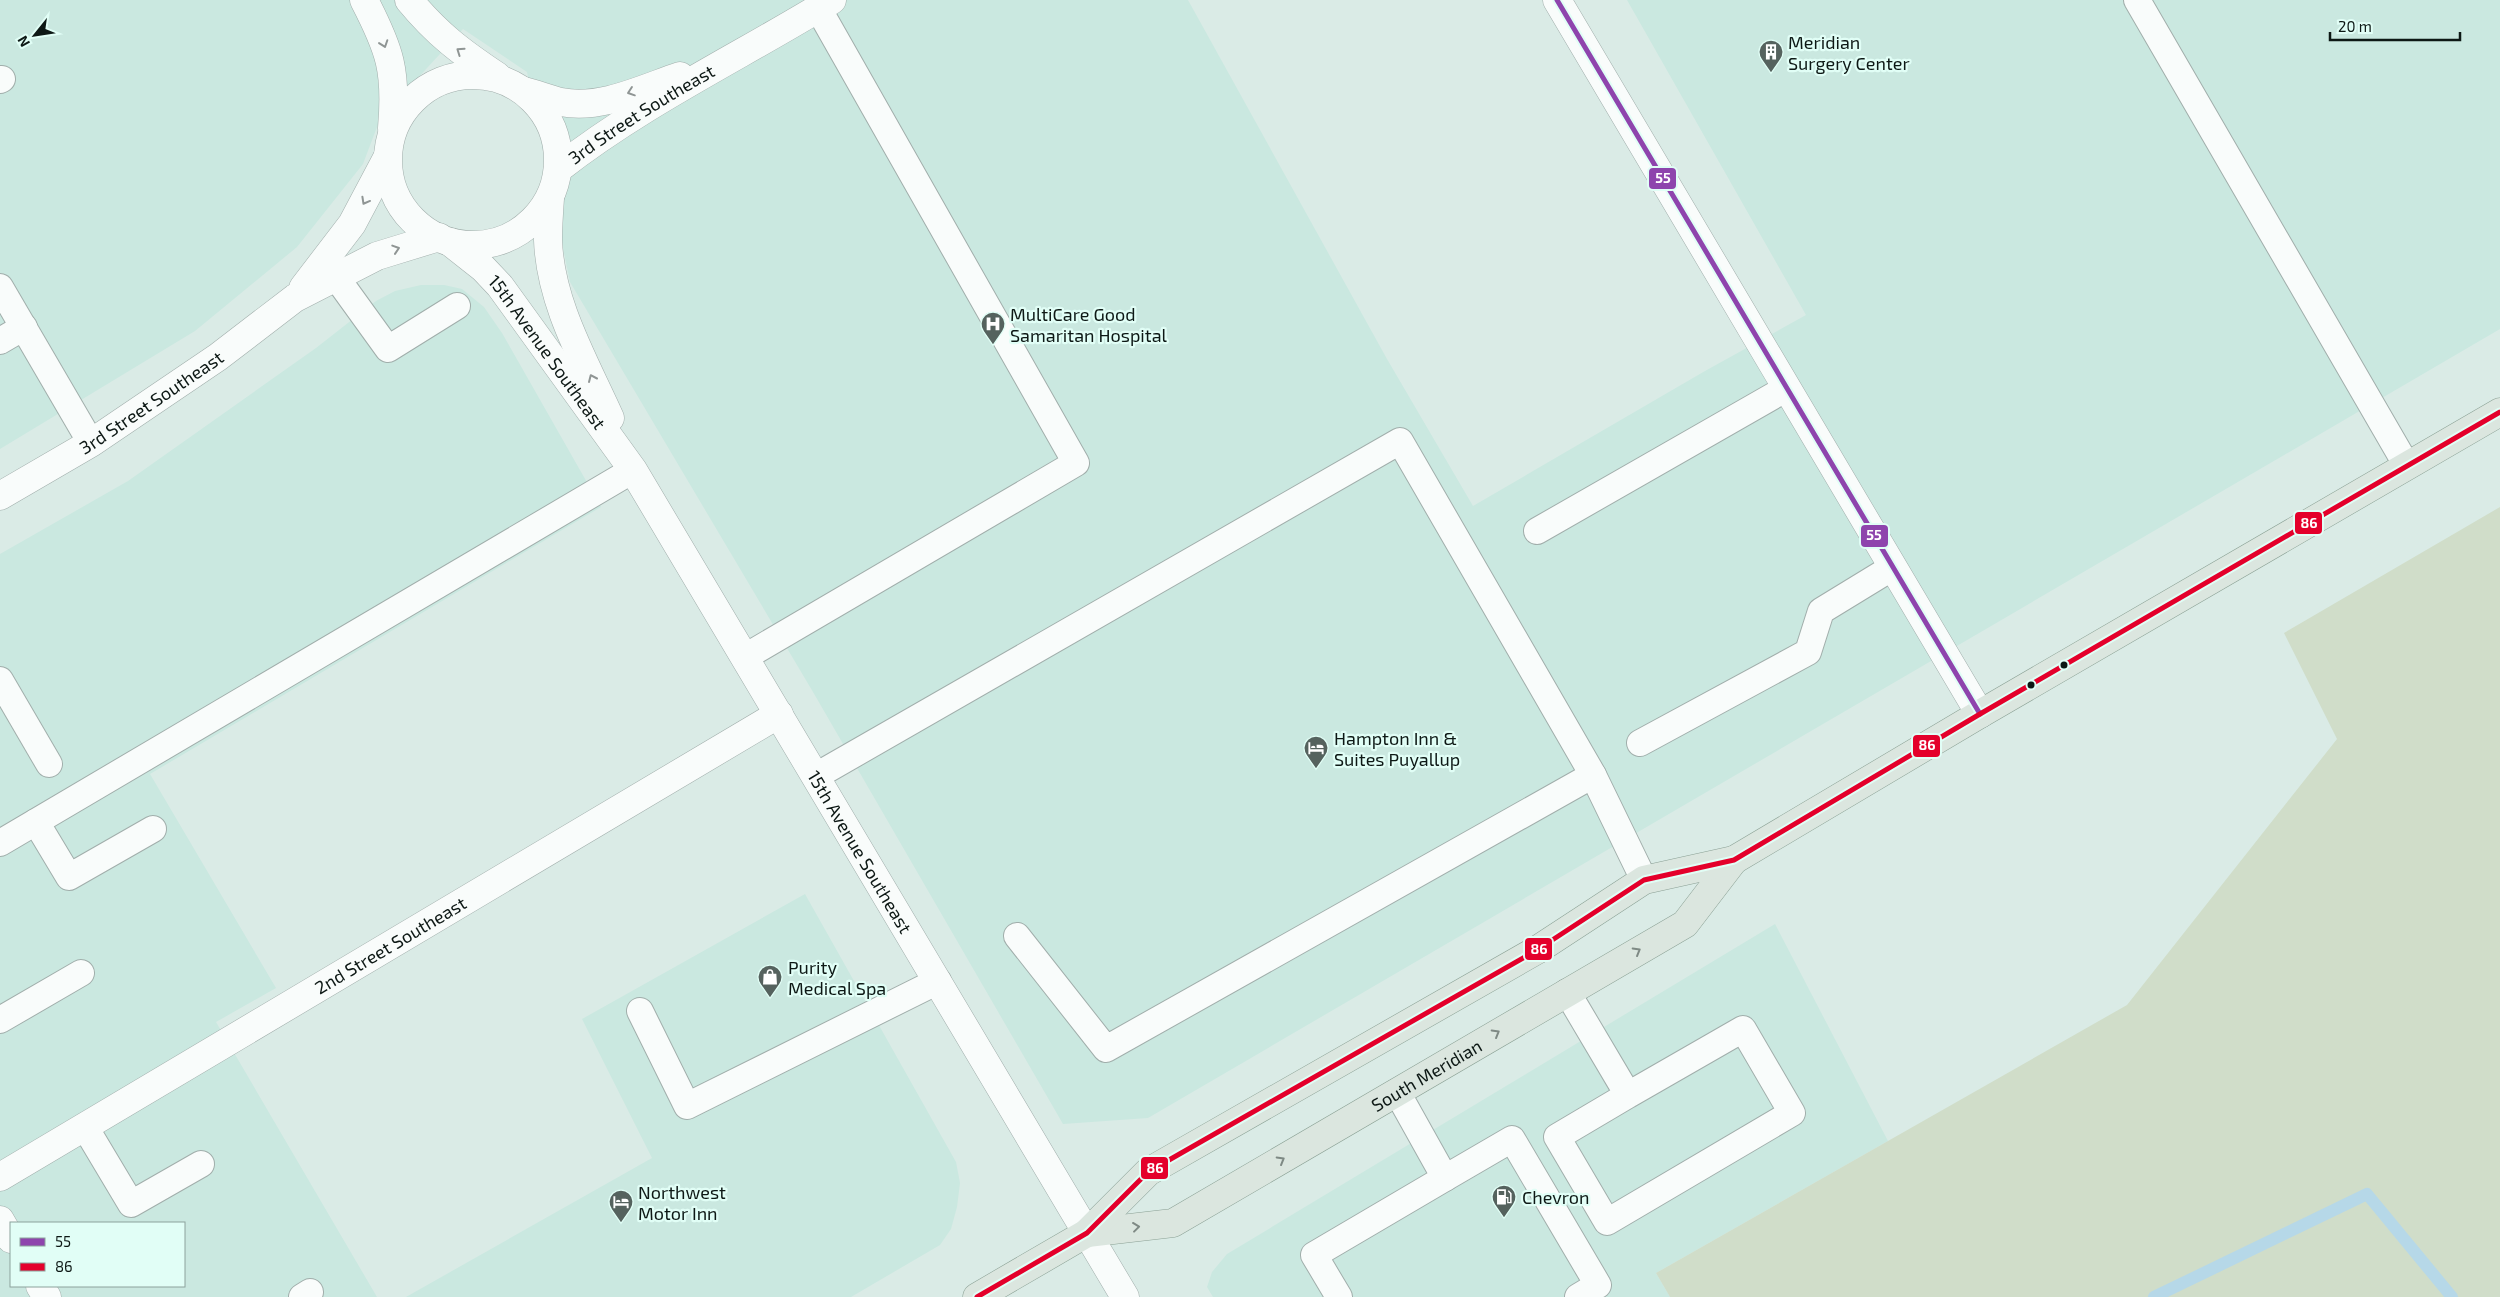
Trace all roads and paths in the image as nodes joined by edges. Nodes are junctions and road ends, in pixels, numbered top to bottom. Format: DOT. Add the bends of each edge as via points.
graph roads {
  1 [pos="364,0"];
  2 [pos="409,0"];
  3 [pos="1557,0"];
  4 [pos="2136,0"];
  5 [pos="825,4"];
  6 [pos="727,60"];
  7 [pos="512,85"];
  8 [pos="392,132"];
  9 [pos="387,158"];
  10 [pos="558,170"];
  11 [pos="550,198"];
  12 [pos="444,240"];
  13 [pos="336,277"];
  14 [pos="0,287"];
  15 [pos="295,298"];
  16 [pos="457,306"];
  17 [pos="24,327"];
  18 [pos="0,341"];
  19 [pos="1787,388"];
  20 [pos="2500,412"];
  21 [pos="92,443"];
  22 [pos="2407,466"];
  23 [pos="633,470"];
  24 [pos="0,496"];
  25 [pos="1537,531"];
  26 [pos="1893,567"];
  27 [pos="745,656"];
  28 [pos="0,680"];
  29 [pos="779,714"];
  30 [pos="1980,714"];
  31 [pos="1640,743"];
  32 [pos="49,764"];
  33 [pos="1593,775"];
  34 [pos="816,776"];
  35 [pos="36,822"];
  36 [pos="152,828"];
  37 [pos="0,843"];
  38 [pos="1734,860"];
  39 [pos="1644,880"];
  40 [pos="1017,936"];
  41 [pos="81,973"];
  42 [pos="938,981"];
  43 [pos="1567,992"];
  44 [pos="640,1010"];
  45 [pos="0,1020"];
  46 [pos="1397,1092"];
  47 [pos="1628,1095"];
  48 [pos="85,1127"];
  49 [pos="201,1164"];
  50 [pos="0,1177"];
  51 [pos="1445,1178"];
  52 [pos="0,1220"];
  53 [pos="1087,1233"];
  54 [pos="10,1236"];
  55 [pos="1593,1293"];
  56 [pos="977,1297"];
  57 [pos="1125,1297"];
  58 [pos="1339,1297"];
  1 -- 8 [label="street, one-way" via="380,30 392,67 395,93"];
  7 -- 2 [label="street, one-way" via="454,48 428,24"];
  3 -- 19 [label="street"];
  4 -- 22 [label="lane"];
  5 -- 6 [label="street, 3rd Street Southeast"];
  5 -- 27 [label="lane" via="1076,463"];
  6 -- 7 [label="street, 3rd Street Southeast, one-way" via="612,98 585,103 562,102"];
  6 -- 10 [label="street, 3rd Street Southeast" via="604,136"];
  7 -- 8 [label="street" via="474,74 448,78 424,89 404,108"];
  7 -- 10 [label="street" via="544,113 556,140"];
  8 -- 9 [label="street"];
  9 -- 12 [label="street" via="391,186 404,211 424,230"];
  9 -- 15 [label="street, 3rd Street Southeast, one-way" via="352,224"];
  10 -- 11 [label="street"];
  11 -- 12 [label="street" via="532,221 508,238 479,245"];
  23 -- 11 [label="street, 15th Avenue Southeast, one-way" via="567,324 548,241"];
  13 -- 12 [label="street, 3rd Street Southeast, one-way" via="387,252"];
  12 -- 23 [label="street, 15th Avenue Southeast" via="484,268 500,286"];
  13 -- 15 [label="street, 3rd Street Southeast"];
  13 -- 16 [label="lane" via="388,349"];
  14 -- 17 [label="lane"];
  15 -- 21 [label="street, 3rd Street Southeast" via="218,357"];
  17 -- 18 [label="lane"];
  17 -- 21 [label="lane"];
  19 -- 25 [label="lane"];
  19 -- 26 [label="street"];
  20 -- 22 [label="main road, South Meridian"];
  21 -- 24 [label="street, 3rd Street Southeast"];
  22 -- 30 [label="main road, South Meridian"];
  23 -- 27 [label="street, 15th Avenue Southeast"];
  23 -- 35 [label="lane"];
  26 -- 30 [label="street"];
  26 -- 31 [label="lane" via="1821,610 1808,652"];
  27 -- 29 [label="street, 15th Avenue Southeast"];
  28 -- 32 [label="lane"];
  29 -- 34 [label="street, 15th Avenue Southeast"];
  29 -- 48 [label="street, 2nd Street Southeast"];
  30 -- 38 [label="main road, South Meridian"];
  33 -- 34 [label="lane" via="1400,441"];
  33 -- 39 [label="lane"];
  33 -- 40 [label="lane" via="1106,1049"];
  34 -- 42 [label="street, 15th Avenue Southeast"];
  35 -- 36 [label="lane" via="69,877"];
  35 -- 37 [label="lane"];
  38 -- 39 [label="main road, South Meridian"];
  43 -- 38 [label="main road, South Meridian, one-way" via="1684,924"];
  39 -- 53 [label="main road, South Meridian" via="1537,950 1148,1172"];
  41 -- 45 [label="lane"];
  42 -- 44 [label="lane" via="688,1106"];
  42 -- 53 [label="street, 15th Avenue Southeast"];
  46 -- 43 [label="main road, South Meridian, one-way"];
  43 -- 47 [label="lane"];
  46 -- 51 [label="lane"];
  53 -- 46 [label="main road, South Meridian, one-way" via="1173,1223"];
  47 -- 47 [label="lane" via="1557,1137 1607,1222 1792,1113 1743,1028"];
  48 -- 49 [label="lane" via="131,1204"];
  48 -- 50 [label="street, 2nd Street Southeast"];
  51 -- 55 [label="lane" via="1512,1139"];
  51 -- 58 [label="lane" via="1314,1255"];
  52 -- 54 [label="street"];
  53 -- 56 [label="main road, South Meridian"];
  53 -- 57 [label="street, 15th Avenue Southeast"];
}
